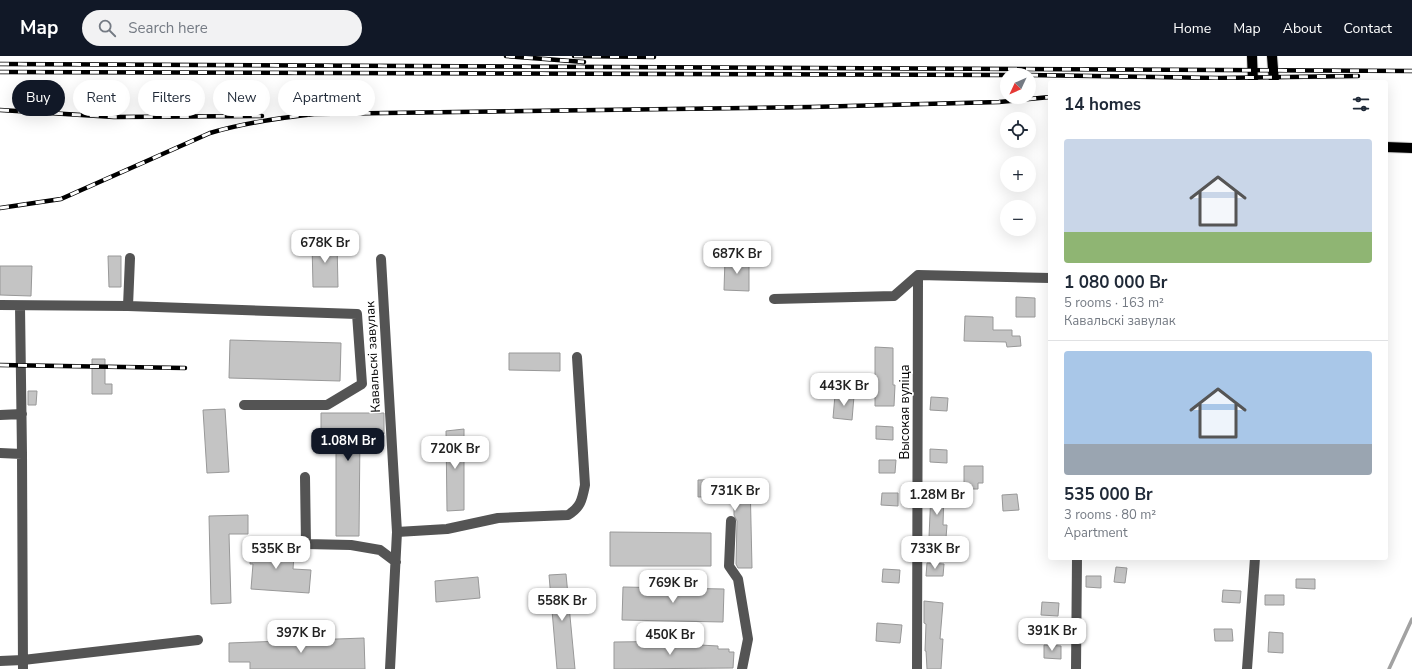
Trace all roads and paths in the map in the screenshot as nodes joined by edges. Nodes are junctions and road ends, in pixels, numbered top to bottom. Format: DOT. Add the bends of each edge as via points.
graph roads {
  1 [pos="1252,56"];
  2 [pos="1272,56"];
  3 [pos="1253,80"];
  4 [pos="1274,80"];
  5 [pos="1388,147"];
  6 [pos="1412,148"];
  7 [pos="130,258"];
  8 [pos="381,259"];
  9 [pos="918,275"];
  10 [pos="1048,278"];
  11 [pos="774,300"];
  12 [pos="0,306"];
  13 [pos="20,306"];
  14 [pos="128,306"];
  15 [pos="577,356"];
  16 [pos="244,405"];
  17 [pos="0,414"];
  18 [pos="22,414"];
  19 [pos="0,453"];
  20 [pos="22,454"];
  21 [pos="305,477"];
  22 [pos="731,521"];
  23 [pos="397,532"];
  24 [pos="1077,560"];
  25 [pos="1255,560"];
  26 [pos="396,562"];
  27 [pos="198,640"];
  28 [pos="0,661"];
  29 [pos="23,665"];
  30 [pos="390,669"];
  31 [pos="742,669"];
  32 [pos="917,669"];
  33 [pos="1076,669"];
  34 [pos="1247,669"];
  1 -- 3 [label="main road"];
  2 -- 4 [label="main road"];
  5 -- 6 [label="main road"];
  7 -- 14 [label="street"];
  8 -- 23 [label="street, Кавальскі завулак"];
  9 -- 10 [label="street"];
  9 -- 11 [label="street" via="894,296"];
  9 -- 32 [label="street, Высокая вуліца"];
  12 -- 13 [label="street"];
  13 -- 14 [label="street"];
  13 -- 18 [label="street"];
  14 -- 16 [label="street" via="357,314 362,384 327,405"];
  15 -- 23 [label="street" via="585,485 576,510 568,515 498,518 447,529"];
  17 -- 18 [label="street"];
  18 -- 20 [label="street"];
  19 -- 20 [label="street"];
  20 -- 29 [label="street"];
  21 -- 26 [label="street" via="306,544 380,550"];
  22 -- 31 [label="street" via="729,566 738,579 748,639"];
  23 -- 26 [label="street, Кавальскі завулак"];
  24 -- 33 [label="street"];
  25 -- 34 [label="street"];
  26 -- 30 [label="street, Кавальскі завулак"];
  27 -- 29 [label="street"];
  28 -- 29 [label="street"];
}
